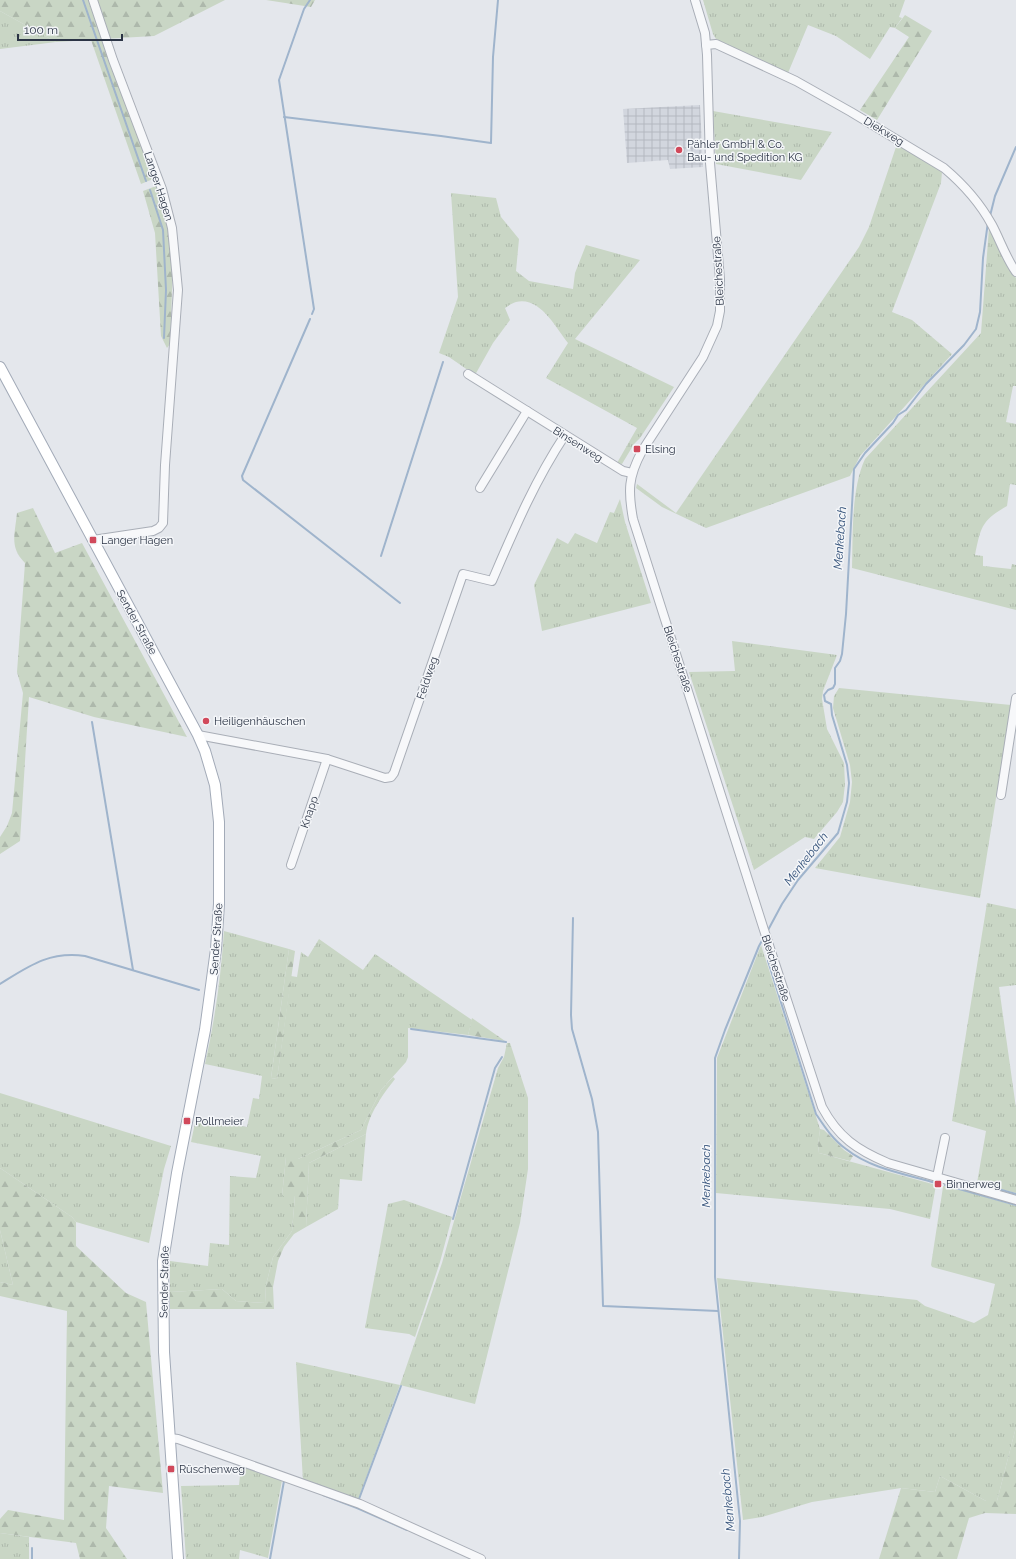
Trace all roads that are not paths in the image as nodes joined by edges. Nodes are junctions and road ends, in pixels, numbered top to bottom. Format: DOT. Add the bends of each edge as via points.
graph roads {
  1 [pos="93,0"];
  2 [pos="695,0"];
  3 [pos="706,45"];
  4 [pos="1016,272"];
  5 [pos="0,367"];
  6 [pos="468,374"];
  7 [pos="527,411"];
  8 [pos="565,436"];
  9 [pos="632,473"];
  10 [pos="480,488"];
  11 [pos="93,540"];
  12 [pos="1016,698"];
  13 [pos="198,735"];
  14 [pos="327,759"];
  15 [pos="1001,795"];
  16 [pos="291,865"];
  17 [pos="945,1138"];
  18 [pos="937,1177"];
  19 [pos="1016,1200"];
  20 [pos="170,1438"];
  21 [pos="178,1559"];
  22 [pos="481,1559"];
  1 -- 11 [label="street, Langer Hagen" via="164,196 172,228 178,290 163,523 153,531"];
  2 -- 3 [label="street, Bleichestraße"];
  3 -- 4 [label="street, Diekweg" via="716,44 796,81 944,168 970,193 985,213"];
  3 -- 9 [label="street, Bleichestraße" via="710,164 720,311 717,326 703,357 642,451"];
  5 -- 11 [label="main road, Sender Straße"];
  6 -- 7 [label="street, Binsenweg"];
  7 -- 8 [label="street, Binsenweg"];
  7 -- 10 [label="street"];
  8 -- 9 [label="street, Binsenweg" via="623,471"];
  8 -- 14 [label="street, Feldweg" via="537,481 492,581 463,574 394,773 391,777 385,778"];
  9 -- 18 [label="street, Bleichestraße" via="630,504 633,519 822,1107 829,1121 849,1143 888,1163"];
  11 -- 13 [label="main road, Sender Straße"];
  12 -- 15 [label="street"];
  13 -- 14 [label="street, Feldweg"];
  13 -- 20 [label="main road, Sender Straße" via="215,785 219,822 219,904 206,1022 164,1248 162,1291"];
  14 -- 16 [label="street, Knapp"];
  17 -- 18 [label="street"];
  18 -- 19 [label="street, Bleichestraße"];
  20 -- 21 [label="main road, Sender Straße"];
  20 -- 22 [label="street" via="360,1504"];
}
